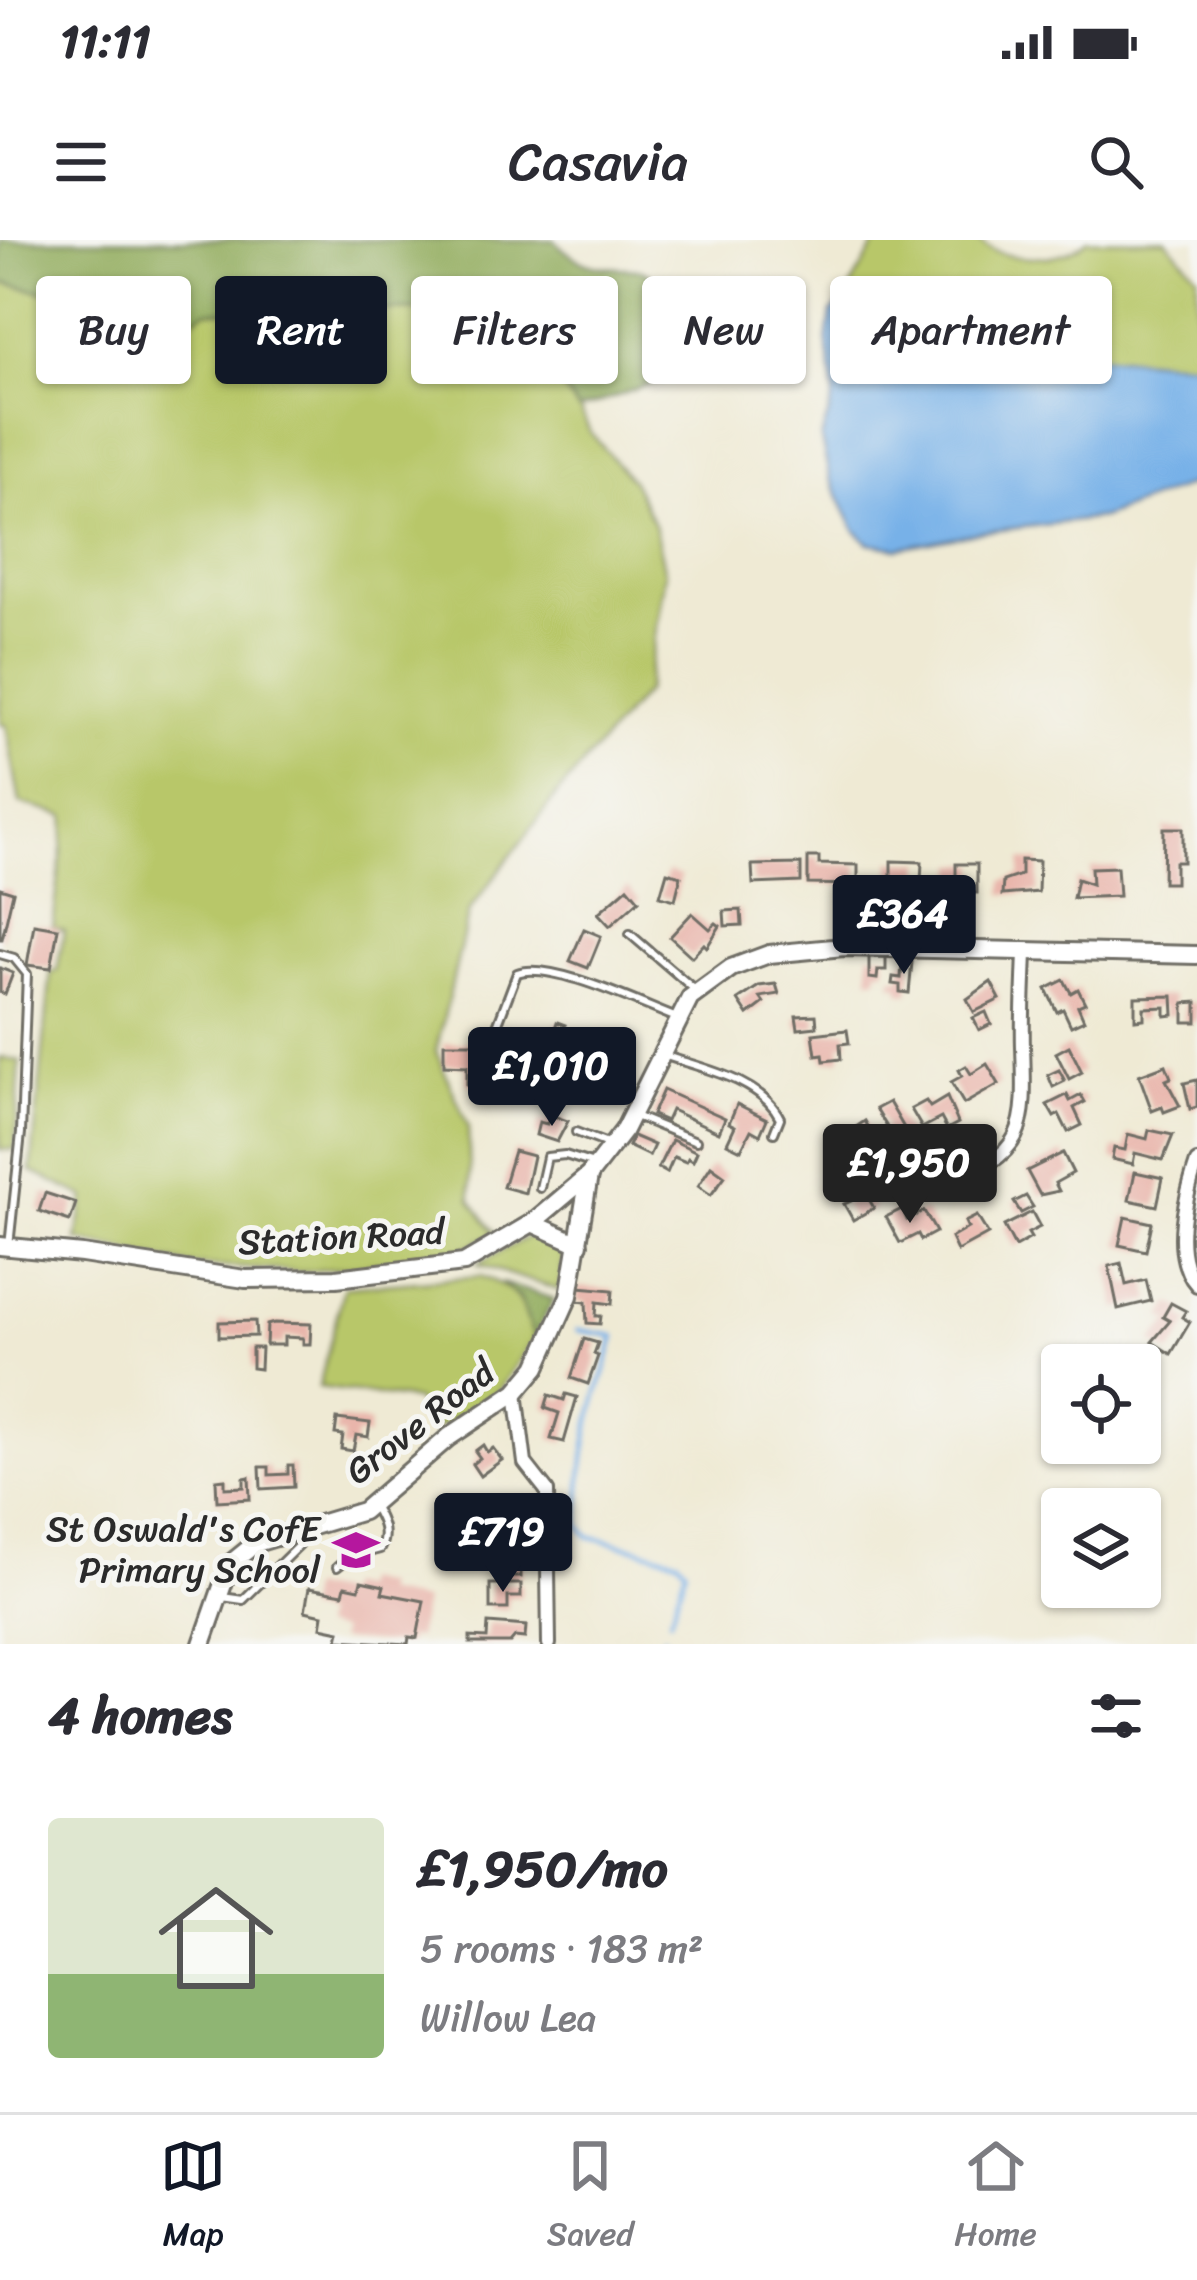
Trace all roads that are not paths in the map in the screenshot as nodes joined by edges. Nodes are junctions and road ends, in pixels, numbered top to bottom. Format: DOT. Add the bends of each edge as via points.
graph roads {
  1 [pos="630,934"];
  2 [pos="1025,952"];
  3 [pos="0,954"];
  4 [pos="1197,955"];
  5 [pos="697,992"];
  6 [pos="677,1018"];
  7 [pos="495,1031"];
  8 [pos="659,1054"];
  9 [pos="632,1115"];
  10 [pos="576,1132"];
  11 [pos="774,1133"];
  12 [pos="696,1141"];
  13 [pos="614,1146"];
  14 [pos="1197,1162"];
  15 [pos="593,1170"];
  16 [pos="941,1184"];
  17 [pos="540,1188"];
  18 [pos="532,1223"];
  19 [pos="579,1244"];
  20 [pos="4,1246"];
  21 [pos="1197,1285"];
  22 [pos="516,1393"];
  23 [pos="372,1504"];
  24 [pos="299,1530"];
  25 [pos="337,1568"];
  26 [pos="219,1596"];
  27 [pos="202,1644"];
  28 [pos="549,1644"];
  1 -- 5 [label="lane"];
  2 -- 4 [label="street"];
  2 -- 5 [label="street" via="844,947 770,954"];
  2 -- 16 [label="street" via="1026,1106 1018,1134 976,1173"];
  3 -- 20 [label="lane" via="27,974 22,1111"];
  5 -- 6 [label="street, Station Road"];
  6 -- 7 [label="lane" via="529,969 517,974"];
  6 -- 8 [label="street, Station Road"];
  8 -- 9 [label="street, Station Road"];
  8 -- 11 [label="lane" via="773,1103 780,1118"];
  9 -- 12 [label="lane"];
  9 -- 13 [label="street, Station Road"];
  10 -- 13 [label="lane"];
  13 -- 15 [label="street, Station Road"];
  14 -- 21 [label="street" via="1184,1229 1185,1264"];
  15 -- 17 [label="lane" via="565,1155 547,1157"];
  15 -- 18 [label="street, Station Road"];
  15 -- 19 [label="street, Grove Road"];
  18 -- 19 [label="street"];
  18 -- 20 [label="street, Station Road" via="464,1263 336,1277 245,1280"];
  19 -- 22 [label="street, Grove Road" via="551,1343"];
  22 -- 23 [label="street, Grove Road"];
  22 -- 28 [label="street" via="525,1463 547,1491"];
  23 -- 24 [label="street, Grove Road"];
  23 -- 25 [label="lane" via="385,1540"];
  24 -- 26 [label="street, Grove Road" via="256,1543 230,1564"];
  24 -- 26 [label="lane" via="300,1544 243,1600"];
  26 -- 27 [label="street, Grove Road"];
}
